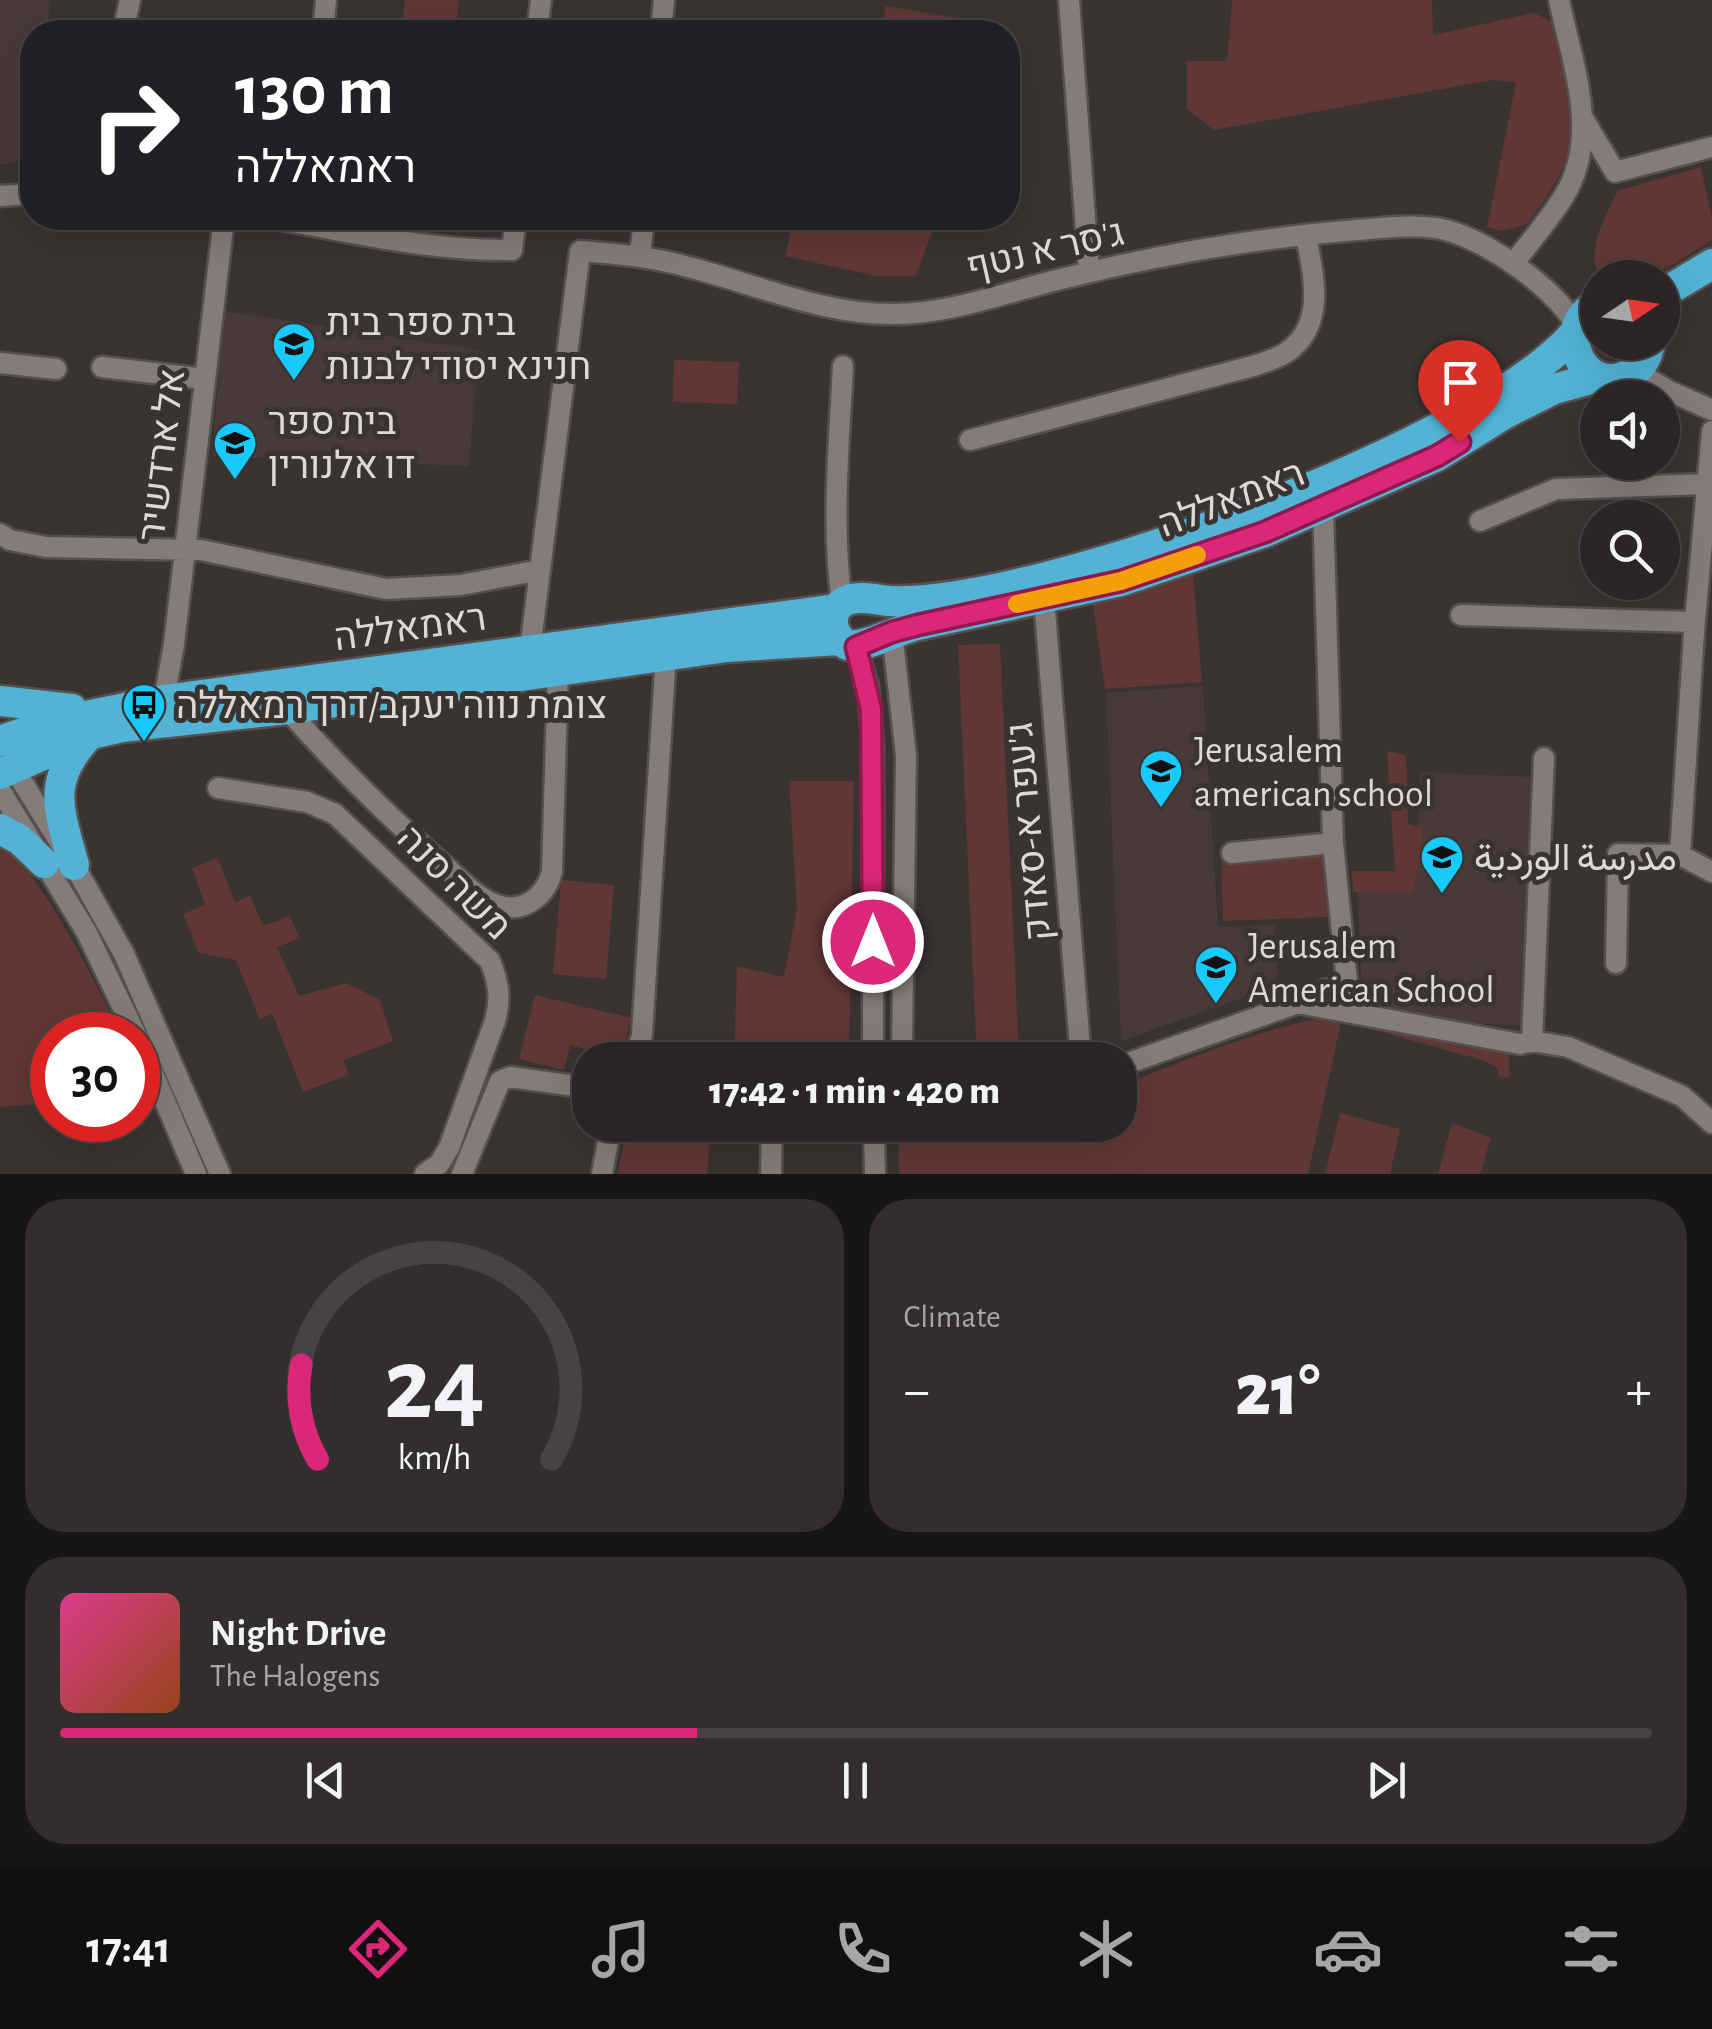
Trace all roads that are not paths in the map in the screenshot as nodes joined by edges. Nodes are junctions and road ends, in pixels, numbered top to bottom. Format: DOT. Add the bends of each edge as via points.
graph roads {
  1 [pos="1070,0"];
  2 [pos="1559,0"];
  3 [pos="1584,120"];
  4 [pos="1712,147"];
  5 [pos="223,230"];
  6 [pos="351,230"];
  7 [pos="514,230"];
  8 [pos="643,230"];
  9 [pos="1306,235"];
  10 [pos="640,255"];
  11 [pos="1512,264"];
  12 [pos="1712,264"];
  13 [pos="1090,272"];
  14 [pos="1680,286"];
  15 [pos="1553,297"];
  16 [pos="1580,311"];
  17 [pos="1580,315"];
  18 [pos="1580,323"];
  19 [pos="1580,349"];
  20 [pos="1644,360"];
  21 [pos="0,364"];
  22 [pos="842,366"];
  23 [pos="102,367"];
  24 [pos="56,369"];
  25 [pos="1636,371"];
  26 [pos="1598,377"];
  27 [pos="205,379"];
  28 [pos="1712,410"];
  29 [pos="1712,431"];
  30 [pos="970,440"];
  31 [pos="1706,484"];
  32 [pos="1323,506"];
  33 [pos="1480,521"];
  34 [pos="0,534"];
  35 [pos="185,548"];
  36 [pos="540,570"];
  37 [pos="1044,598"];
  38 [pos="847,604"];
  39 [pos="1462,615"];
  40 [pos="1695,622"];
  41 [pos="865,640"];
  42 [pos="530,650"];
  43 [pos="666,654"];
  44 [pos="558,670"];
  45 [pos="164,700"];
  46 [pos="0,701"];
  47 [pos="287,709"];
  48 [pos="95,723"];
  49 [pos="1544,758"];
  50 [pos="3,764"];
  51 [pos="218,788"];
  52 [pos="0,830"];
  53 [pos="1333,844"];
  54 [pos="1232,853"];
  55 [pos="1680,855"];
  56 [pos="44,863"];
  57 [pos="74,866"];
  58 [pos="1712,872"];
  59 [pos="1616,963"];
  60 [pos="1346,986"];
  61 [pos="1298,1003"];
  62 [pos="126,1012"];
  63 [pos="1350,1012"];
  64 [pos="1532,1041"];
  65 [pos="640,1042"];
  66 [pos="873,1042"];
  67 [pos="902,1042"];
  68 [pos="1080,1042"];
  69 [pos="1137,1060"];
  70 [pos="572,1086"];
  71 [pos="160,1090"];
  72 [pos="1712,1123"];
  73 [pos="608,1142"];
  74 [pos="772,1142"];
  75 [pos="875,1142"];
  76 [pos="196,1174"];
  77 [pos="220,1174"];
  78 [pos="425,1174"];
  79 [pos="462,1174"];
  80 [pos="602,1174"];
  81 [pos="771,1174"];
  82 [pos="876,1174"];
  1 -- 13 [label="street"];
  2 -- 3 [label="street"];
  3 -- 4 [label="street" via="1615,172"];
  3 -- 11 [label="street" via="1566,194"];
  5 -- 27 [label="street, אל ארדשיר"];
  6 -- 7 [label="street" via="441,248 512,250"];
  8 -- 10 [label="street"];
  9 -- 11 [label="street, ג'סר א נטף" via="1436,228"];
  9 -- 13 [label="street, ג'סר א נטף"];
  9 -- 30 [label="street" via="1314,316 1287,352"];
  10 -- 13 [label="street, ג'סר א נטף" via="868,314 947,307"];
  10 -- 36 [label="street, ג'סר א נטף" via="580,252"];
  11 -- 15 [label="street, ג'סר א נטף"];
  12 -- 14 [label="highway"];
  15 -- 16 [label="street"];
  15 -- 17 [label="street, ג'סר א נטף"];
  18 -- 38 [label="highway, ראמאללה" via="1539,365 1414,441 1265,505 1038,580"];
  19 -- 26 [label="highway" via="1578,360"];
  20 -- 25 [label="highway"];
  21 -- 24 [label="street"];
  22 -- 38 [label="street" via="836,564"];
  23 -- 27 [label="street"];
  25 -- 26 [label="highway, ראמאללה"];
  25 -- 28 [label="street"];
  26 -- 32 [label="highway, ראמאללה" via="1554,389 1437,456"];
  27 -- 35 [label="street, אל ארדשיר"];
  29 -- 31 [label="street"];
  31 -- 33 [label="street" via="1556,489"];
  31 -- 40 [label="street"];
  32 -- 37 [label="highway, ראמאללה" via="1121,581"];
  32 -- 53 [label="street"];
  34 -- 35 [label="street" via="46,547"];
  35 -- 36 [label="street" via="386,589"];
  35 -- 45 [label="street, אל ארדשיר"];
  36 -- 42 [label="street, ג'סר א נטף"];
  37 -- 41 [label="highway, ראמאללה"];
  37 -- 68 [label="street, ג'עפר א-סאדק"];
  38 -- 41 [label="highway" via="832,625"];
  38 -- 41 [label="highway" via="872,603 880,617 880,627"];
  38 -- 42 [label="highway, ראמאללה"];
  39 -- 40 [label="street"];
  40 -- 55 [label="street"];
  41 -- 43 [label="highway, ראמאללה"];
  41 -- 66 [label="street" via="873,746"];
  41 -- 67 [label="street" via="906,756"];
  42 -- 45 [label="highway, ראמאללה"];
  43 -- 44 [label="highway, ראמאללה"];
  43 -- 65 [label="street"];
  44 -- 47 [label="highway, ראמאללה"];
  44 -- 47 [label="street" via="552,872 538,898 517,907 496,905 474,891 373,802"];
  45 -- 48 [label="highway, ראמאללה"];
  46 -- 48 [label="highway"];
  47 -- 48 [label="highway, ראמאללה"];
  48 -- 50 [label="highway, ראמאללה"];
  48 -- 57 [label="highway" via="70,756 58,792"];
  49 -- 64 [label="street"];
  50 -- 56 [label="street"];
  50 -- 57 [label="street"];
  51 -- 78 [label="street, משה סנה" via="307,802 335,814 490,961 500,1000 495,1022 449,1148"];
  52 -- 56 [label="highway"];
  53 -- 54 [label="street"];
  53 -- 60 [label="street"];
  55 -- 58 [label="street"];
  55 -- 59 [label="street" via="1618,854"];
  56 -- 62 [label="street"];
  57 -- 77 [label="street" via="135,977"];
  60 -- 61 [label="street"];
  60 -- 63 [label="street"];
  61 -- 63 [label="street"];
  61 -- 69 [label="street"];
  63 -- 64 [label="street"];
  64 -- 72 [label="street" via="1568,1047 1682,1096"];
  70 -- 79 [label="street" via="500,1080"];
  71 -- 76 [label="street"];
  73 -- 80 [label="street"];
  74 -- 81 [label="street"];
  75 -- 82 [label="street"];
}
